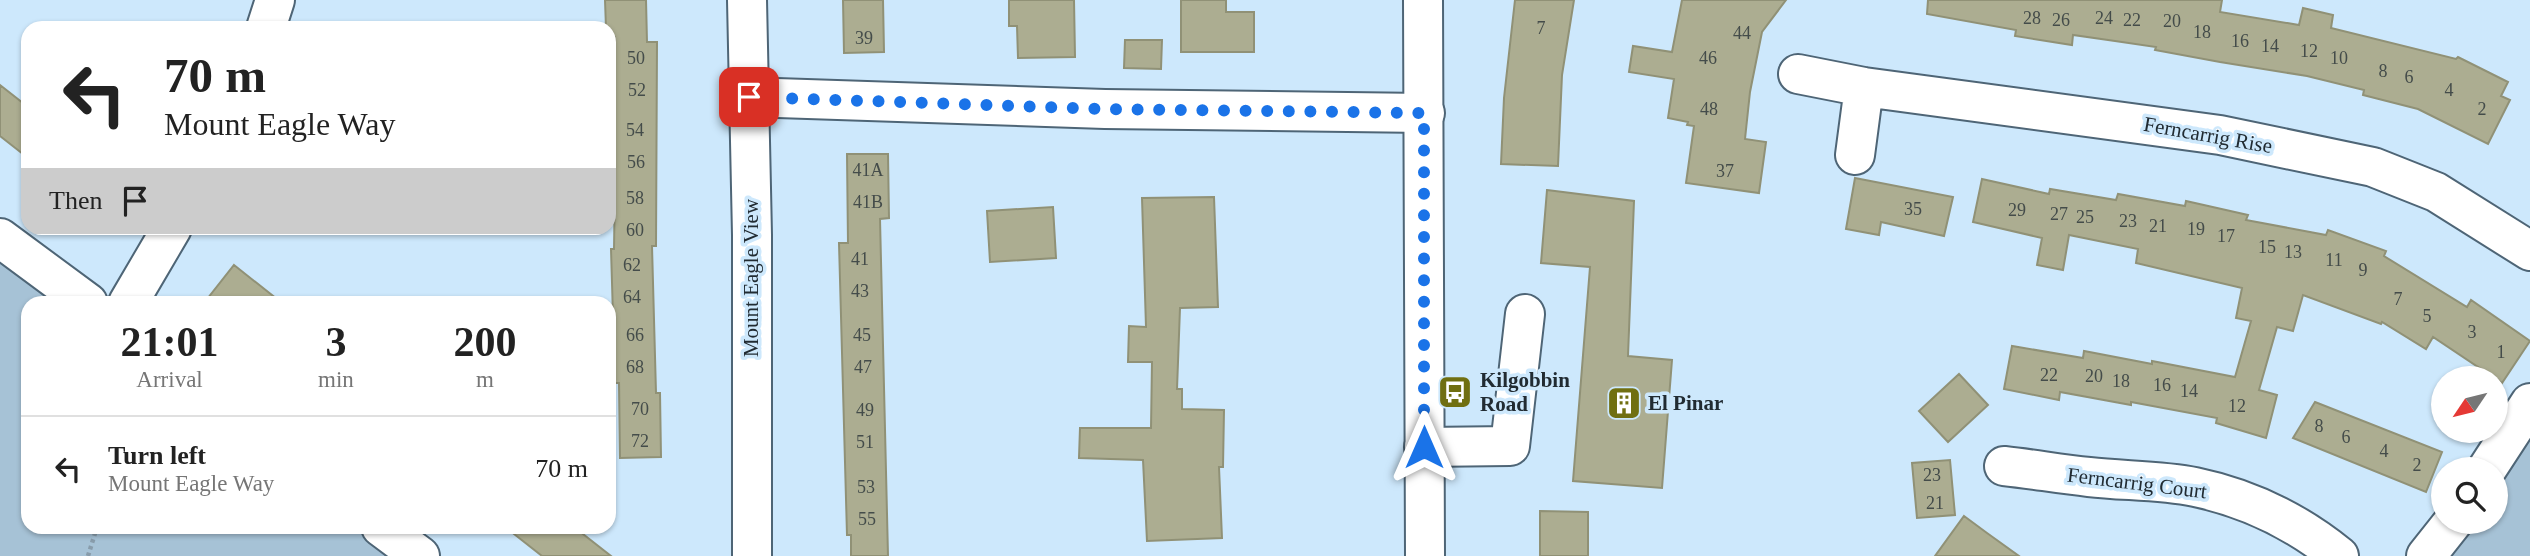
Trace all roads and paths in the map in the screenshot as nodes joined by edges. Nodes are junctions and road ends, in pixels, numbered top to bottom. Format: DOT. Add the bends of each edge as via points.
graph roads {
  1 [pos="275,0"];
  2 [pos="747,0"];
  3 [pos="1423,0"];
  4 [pos="268,21"];
  5 [pos="1798,75"];
  6 [pos="1864,86"];
  7 [pos="749,97"];
  8 [pos="1424,113"];
  9 [pos="1855,155"];
  10 [pos="168,235"];
  11 [pos="0,238"];
  12 [pos="2530,251"];
  13 [pos="79,296"];
  14 [pos="132,296"];
  15 [pos="1525,314"];
  16 [pos="2530,403"];
  17 [pos="1424,447"];
  18 [pos="2495,457"];
  19 [pos="2004,466"];
  20 [pos="95,534"];
  21 [pos="390,534"];
  22 [pos="2443,534"];
  23 [pos="88,556"];
  24 [pos="420,556"];
  25 [pos="752,556"];
  26 [pos="1425,556"];
  27 [pos="2339,556"];
  28 [pos="2426,556"];
  1 -- 4 [label="street"];
  2 -- 7 [label="street, Mount Eagle View"];
  3 -- 8 [label="street"];
  5 -- 6 [label="street, Ferncarrig Rise"];
  6 -- 9 [label="street"];
  6 -- 12 [label="street, Ferncarrig Rise" via="2220,135 2373,167 2436,191"];
  7 -- 8 [label="street" via="1096,109"];
  7 -- 25 [label="street, Mount Eagle View"];
  8 -- 17 [label="street"];
  10 -- 14 [label="street"];
  11 -- 13 [label="street"];
  15 -- 17 [label="street" via="1510,446"];
  16 -- 18 [label="street"];
  17 -- 26 [label="street"];
  19 -- 27 [label="street, Ferncarrig Court" via="2194,486 2241,499 2278,516"];
  20 -- 23 [label="path"];
  21 -- 24 [label="street"];
  22 -- 28 [label="street"];
}
